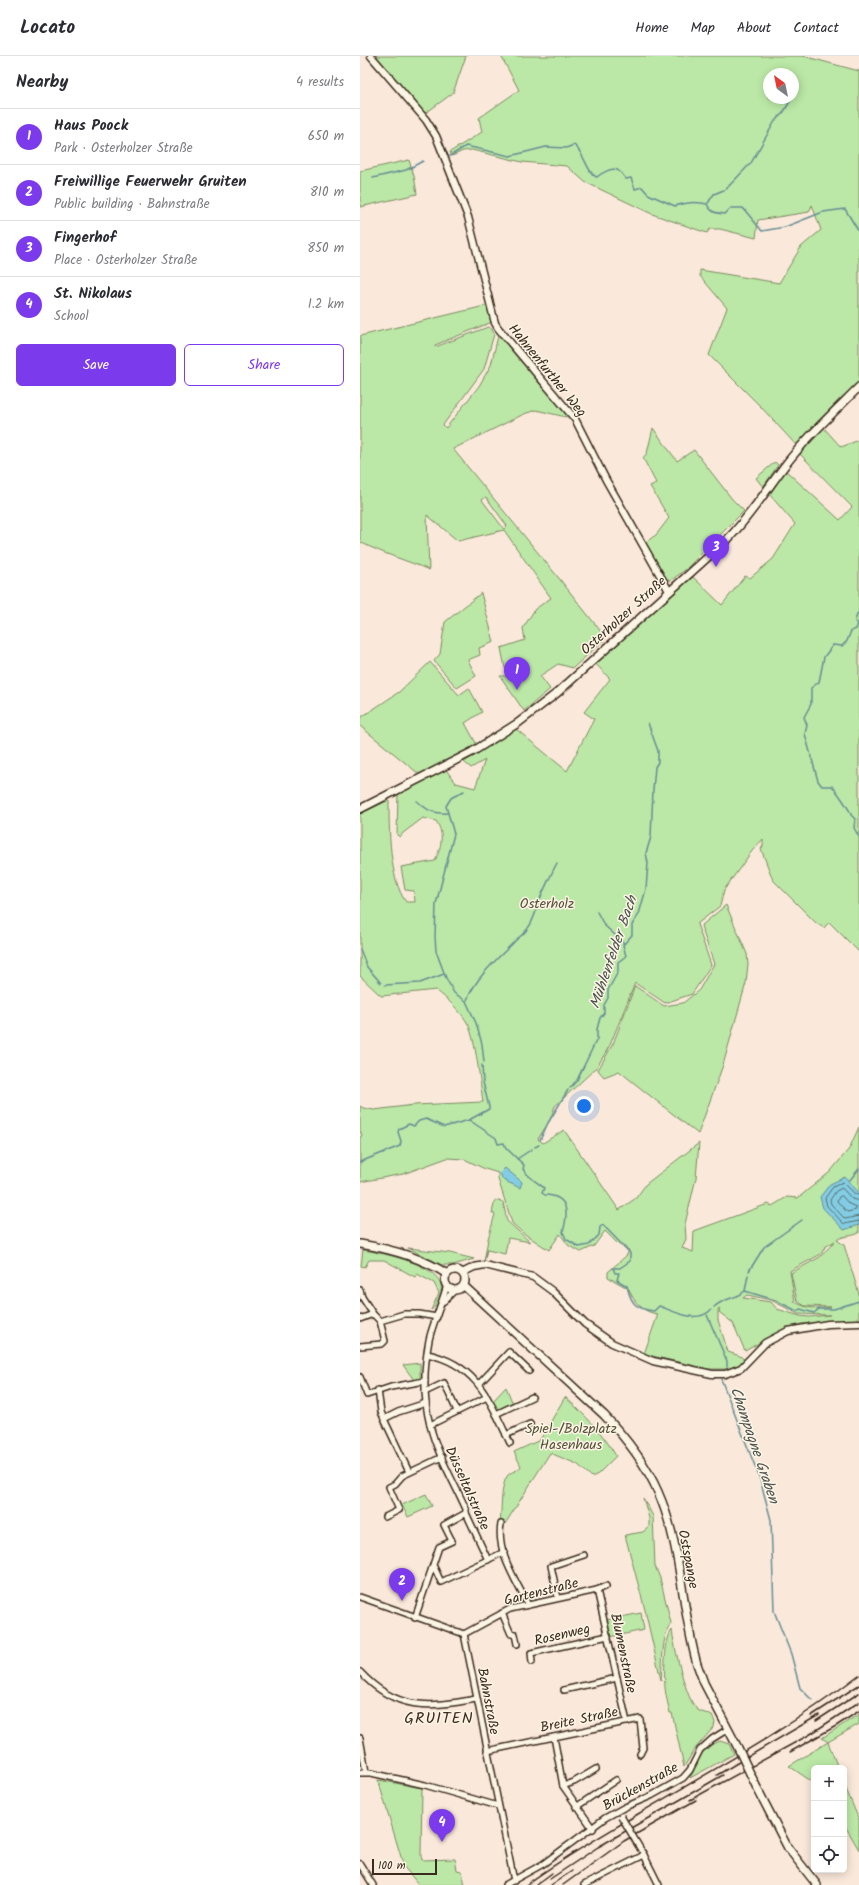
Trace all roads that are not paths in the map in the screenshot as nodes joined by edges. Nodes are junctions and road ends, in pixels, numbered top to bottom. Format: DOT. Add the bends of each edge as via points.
graph roads {
  1 [pos="371,56"];
  2 [pos="859,387"];
  3 [pos="669,591"];
  4 [pos="360,808"];
  5 [pos="360,1244"];
  6 [pos="462,1273"];
  7 [pos="447,1274"];
  8 [pos="447,1286"];
  9 [pos="464,1286"];
  10 [pos="360,1290"];
  11 [pos="455,1290"];
  12 [pos="443,1302"];
  13 [pos="373,1314"];
  14 [pos="436,1317"];
  15 [pos="360,1319"];
  16 [pos="380,1321"];
  17 [pos="859,1323"];
  18 [pos="360,1346"];
  19 [pos="427,1354"];
  20 [pos="529,1371"];
  21 [pos="360,1377"];
  22 [pos="425,1381"];
  23 [pos="479,1384"];
  24 [pos="378,1390"];
  25 [pos="425,1392"];
  26 [pos="487,1397"];
  27 [pos="532,1397"];
  28 [pos="426,1403"];
  29 [pos="457,1411"];
  30 [pos="496,1414"];
  31 [pos="384,1419"];
  32 [pos="530,1424"];
  33 [pos="430,1425"];
  34 [pos="506,1435"];
  35 [pos="510,1443"];
  36 [pos="442,1457"];
  37 [pos="409,1472"];
  38 [pos="466,1513"];
  39 [pos="385,1517"];
  40 [pos="501,1524"];
  41 [pos="504,1552"];
  42 [pos="584,1555"];
  43 [pos="488,1560"];
  44 [pos="434,1567"];
  45 [pos="606,1586"];
  46 [pos="597,1590"];
  47 [pos="360,1597"];
  48 [pos="558,1598"];
  49 [pos="528,1605"];
  50 [pos="502,1612"];
  51 [pos="415,1618"];
  52 [pos="464,1634"];
  53 [pos="608,1636"];
  54 [pos="517,1644"];
  55 [pos="532,1662"];
  56 [pos="361,1676"];
  57 [pos="617,1678"];
  58 [pos="564,1690"];
  59 [pos="476,1699"];
  60 [pos="627,1722"];
  61 [pos="728,1729"];
  62 [pos="554,1737"];
  63 [pos="360,1738"];
  64 [pos="487,1751"];
  65 [pos="640,1754"];
  66 [pos="596,1769"];
  67 [pos="363,1773"];
  68 [pos="616,1780"];
  69 [pos="563,1786"];
  70 [pos="498,1806"];
  71 [pos="576,1807"];
  72 [pos="618,1810"];
  73 [pos="593,1830"];
  74 [pos="642,1852"];
  75 [pos="360,1864"];
  76 [pos="514,1881"];
  77 [pos="373,1885"];
  78 [pos="505,1885"];
  79 [pos="584,1885"];
  80 [pos="659,1885"];
  81 [pos="817,1885"];
  1 -- 3 [label="street, Hahnenfurther Weg" via="426,120 436,136 468,217 495,323 575,419 606,480"];
  2 -- 3 [label="main road, Osterholzer Straße" via="788,462 740,526"];
  3 -- 4 [label="main road, Osterholzer Straße" via="557,693 515,726 472,752"];
  5 -- 7 [label="main road" via="409,1255"];
  6 -- 7 [label="main road" via="454,1270"];
  6 -- 9 [label="main road" via="465,1279"];
  6 -- 17 [label="street" via="485,1265 533,1277 552,1291 585,1324 612,1343 653,1361 712,1374 724,1374 741,1368 766,1343 788,1331 828,1324"];
  7 -- 8 [label="main road"];
  8 -- 11 [label="main road"];
  8 -- 12 [label="street, Düsseltalstraße"];
  9 -- 11 [label="main road"];
  9 -- 61 [label="main road, Ostspange" via="604,1415 641,1460 658,1492 669,1523 697,1664"];
  10 -- 13 [label="street"];
  11 -- 12 [label="street, Düsseltalstraße"];
  12 -- 14 [label="street, Düsseltalstraße"];
  13 -- 15 [label="street"];
  13 -- 16 [label="street"];
  14 -- 16 [label="street" via="404,1314"];
  14 -- 19 [label="street, Düsseltalstraße"];
  16 -- 18 [label="street" via="384,1337 382,1344"];
  19 -- 22 [label="street, Düsseltalstraße"];
  19 -- 23 [label="street" via="454,1363"];
  20 -- 23 [label="street" via="509,1352"];
  21 -- 24 [label="street" via="366,1395"];
  22 -- 24 [label="street"];
  22 -- 25 [label="street, Düsseltalstraße"];
  23 -- 26 [label="street"];
  24 -- 31 [label="street"];
  25 -- 28 [label="street, Düsseltalstraße"];
  25 -- 29 [label="street" via="444,1383"];
  26 -- 29 [label="street"];
  26 -- 30 [label="street"];
  27 -- 30 [label="street"];
  28 -- 31 [label="street"];
  28 -- 33 [label="street, Düsseltalstraße"];
  29 -- 33 [label="street"];
  30 -- 34 [label="street"];
  31 -- 37 [label="street"];
  32 -- 34 [label="street"];
  33 -- 36 [label="street, Düsseltalstraße"];
  34 -- 35 [label="street"];
  36 -- 37 [label="street"];
  36 -- 38 [label="street, Düsseltalstraße"];
  37 -- 39 [label="street" via="388,1487 399,1510"];
  38 -- 43 [label="street, Düsseltalstraße"];
  38 -- 44 [label="street" via="444,1525 452,1541 439,1547"];
  40 -- 41 [label="street" via="500,1535"];
  41 -- 43 [label="street"];
  41 -- 49 [label="street"];
  42 -- 48 [label="street" via="551,1566"];
  43 -- 44 [label="street" via="442,1582"];
  44 -- 51 [label="street"];
  45 -- 46 [label="street, Gartenstraße"];
  46 -- 48 [label="street, Gartenstraße"];
  46 -- 53 [label="street, Blumenstraße"];
  47 -- 51 [label="street"];
  48 -- 49 [label="street, Gartenstraße"];
  49 -- 50 [label="street, Gartenstraße"];
  50 -- 52 [label="street, Gartenstraße"];
  50 -- 54 [label="street"];
  51 -- 52 [label="street"];
  52 -- 59 [label="street, Bahnstraße"];
  53 -- 55 [label="street, Rosenweg" via="531,1653"];
  53 -- 57 [label="street, Blumenstraße"];
  56 -- 59 [label="street" via="390,1697 412,1704 445,1705"];
  57 -- 58 [label="street"];
  57 -- 60 [label="street, Blumenstraße"];
  59 -- 64 [label="street, Bahnstraße"];
  60 -- 62 [label="street, Breite Straße"];
  60 -- 65 [label="street, Breite Straße" via="640,1718 643,1748"];
  61 -- 72 [label="street, Brückenstraße" via="700,1750 683,1778 652,1796"];
  61 -- 81 [label="main road, Ostspange, bridge" via="788,1848"];
  62 -- 64 [label="street, Breite Straße"];
  62 -- 69 [label="street"];
  63 -- 67 [label="street"];
  64 -- 70 [label="street, Bahnstraße"];
  66 -- 69 [label="street"];
  67 -- 70 [label="street" via="430,1787"];
  68 -- 71 [label="street"];
  69 -- 71 [label="street"];
  70 -- 76 [label="street, Bahnstraße"];
  71 -- 73 [label="street"];
  72 -- 73 [label="street, Brückenstraße"];
  72 -- 74 [label="street, bridge"];
  73 -- 76 [label="street, Brückenstraße"];
  74 -- 79 [label="street"];
  74 -- 80 [label="street"];
  75 -- 77 [label="street"];
  76 -- 78 [label="street, Brückenstraße"];
}
